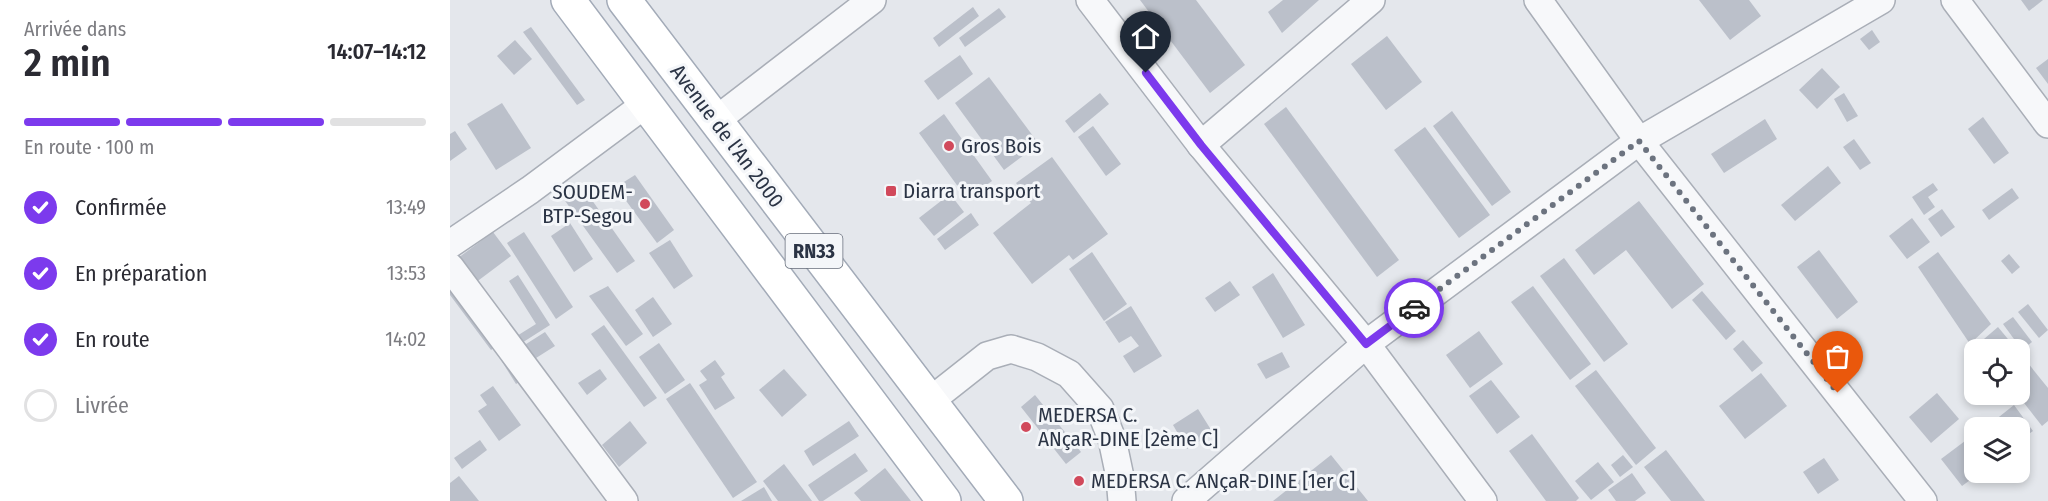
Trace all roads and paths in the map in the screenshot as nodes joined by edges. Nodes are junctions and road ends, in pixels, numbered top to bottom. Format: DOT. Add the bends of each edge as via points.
graph roads {
  1 [pos="568,0"];
  2 [pos="624,0"];
  3 [pos="872,0"];
  4 [pos="1090,0"];
  5 [pos="1371,0"];
  6 [pos="1538,0"];
  7 [pos="1881,0"];
  8 [pos="1955,0"];
  9 [pos="647,104"];
  10 [pos="715,121"];
  11 [pos="2048,124"];
  12 [pos="1639,141"];
  13 [pos="1201,145"];
  14 [pos="450,244"];
  15 [pos="450,267"];
  16 [pos="1366,344"];
  17 [pos="930,401"];
  18 [pos="624,501"];
  19 [pos="944,501"];
  20 [pos="1006,501"];
  21 [pos="1122,501"];
  22 [pos="1186,501"];
  23 [pos="1483,501"];
  24 [pos="1923,501"];
  1 -- 9 [label="main road, RN33"];
  2 -- 10 [label="main road, Avenue de l'An 2000 / RN33"];
  3 -- 10 [label="street"];
  4 -- 13 [label="street"];
  5 -- 13 [label="street"];
  6 -- 12 [label="street"];
  7 -- 12 [label="street"];
  8 -- 11 [label="street"];
  9 -- 14 [label="street"];
  9 -- 19 [label="main road, RN33"];
  10 -- 17 [label="main road, Avenue de l'An 2000 / RN33"];
  12 -- 16 [label="street"];
  12 -- 24 [label="street"];
  13 -- 16 [label="street"];
  15 -- 18 [label="street"];
  16 -- 22 [label="street"];
  16 -- 23 [label="street"];
  17 -- 20 [label="main road, Avenue de l'An 2000 / RN33"];
  17 -- 21 [label="street" via="987,356 1011,349 1037,357 1069,374 1100,409 1112,439"];
}
